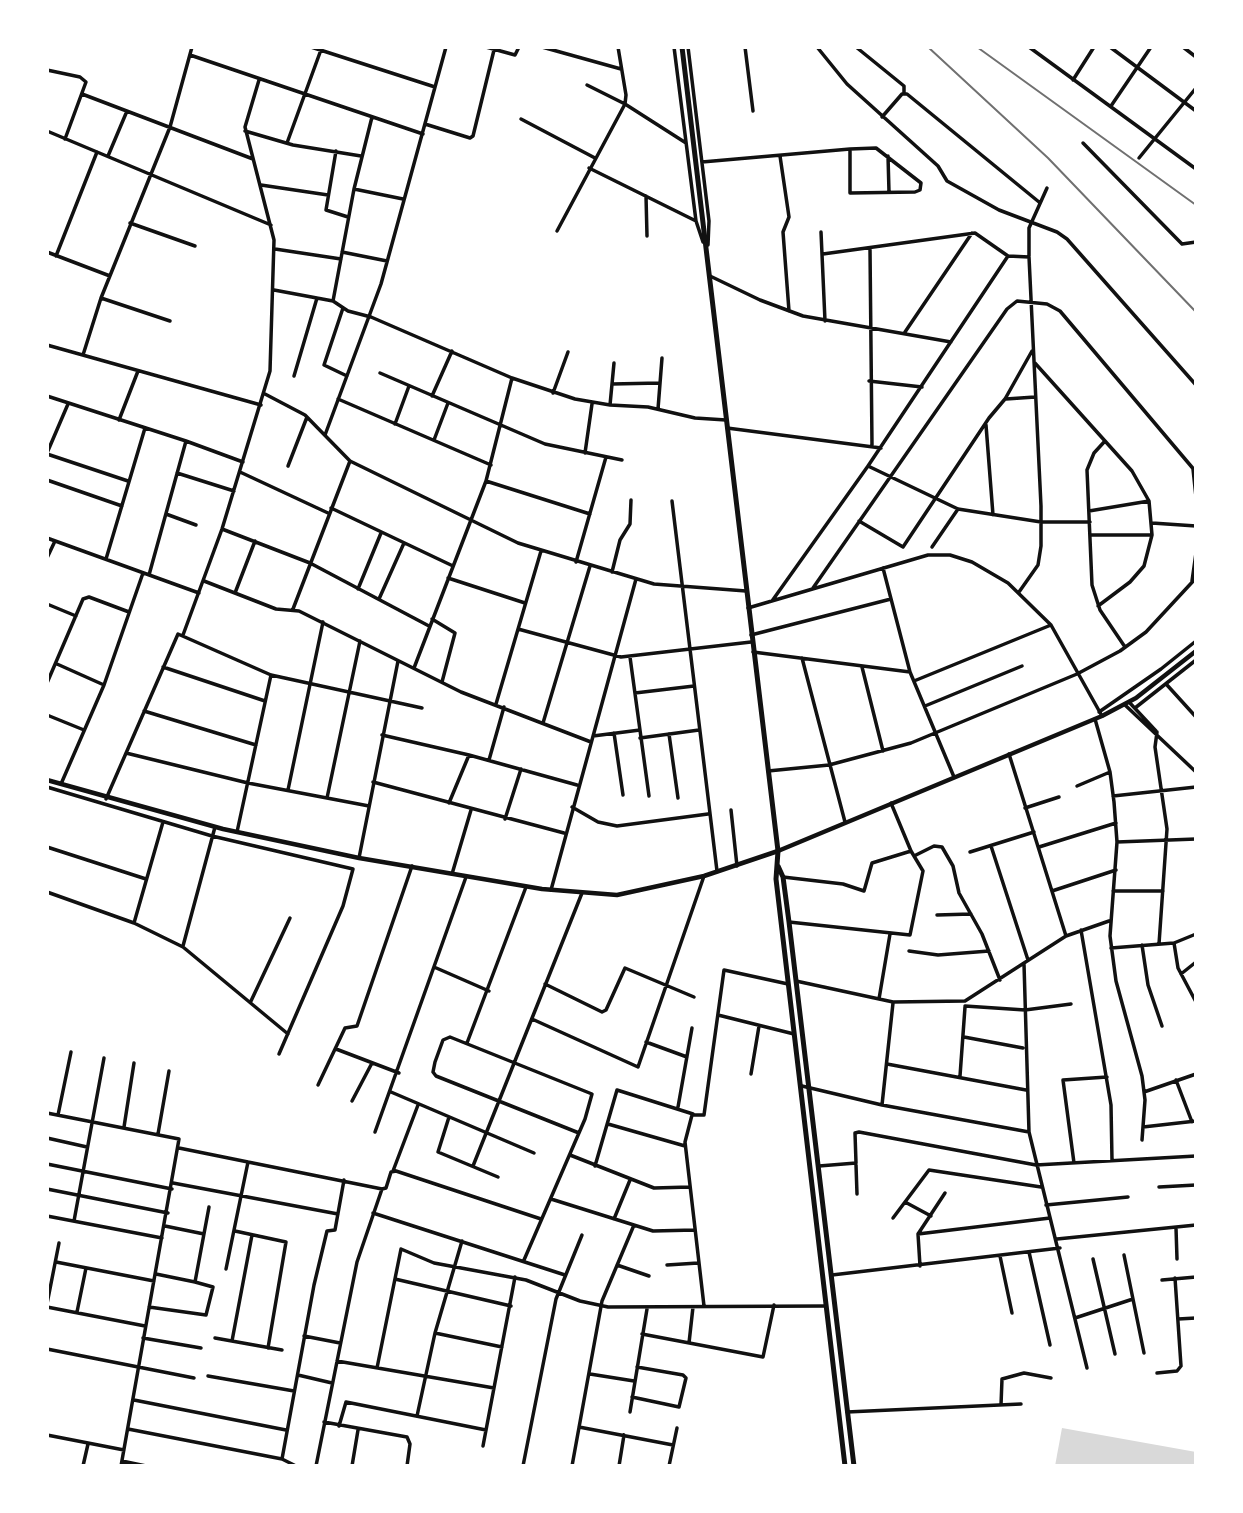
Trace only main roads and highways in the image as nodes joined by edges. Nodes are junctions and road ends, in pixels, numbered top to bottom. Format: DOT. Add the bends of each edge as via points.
graph roads {
  1 [pos="682,47"];
  2 [pos="1196,651"];
  3 [pos="47,780"];
  4 [pos="778,851"];
  5 [pos="778,866"];
  6 [pos="805,1086"];
  7 [pos="837,1408"];
  8 [pos="847,1409"];
  9 [pos="845,1466"];
  10 [pos="854,1466"];
  1 -- 4 [label="highway"];
  2 -- 4 [label="main road" via="1127,703"];
  3 -- 4 [label="main road" via="237,832 551,890 625,894 704,876"];
  4 -- 5 [label="highway"];
  5 -- 6 [label="highway" via="789,922"];
  5 -- 6 [label="highway" via="794,1034"];
  6 -- 7 [label="highway"];
  6 -- 8 [label="highway" via="819,1166"];
  7 -- 8 [label="highway"];
  7 -- 9 [label="highway"];
  8 -- 10 [label="highway"];
}
